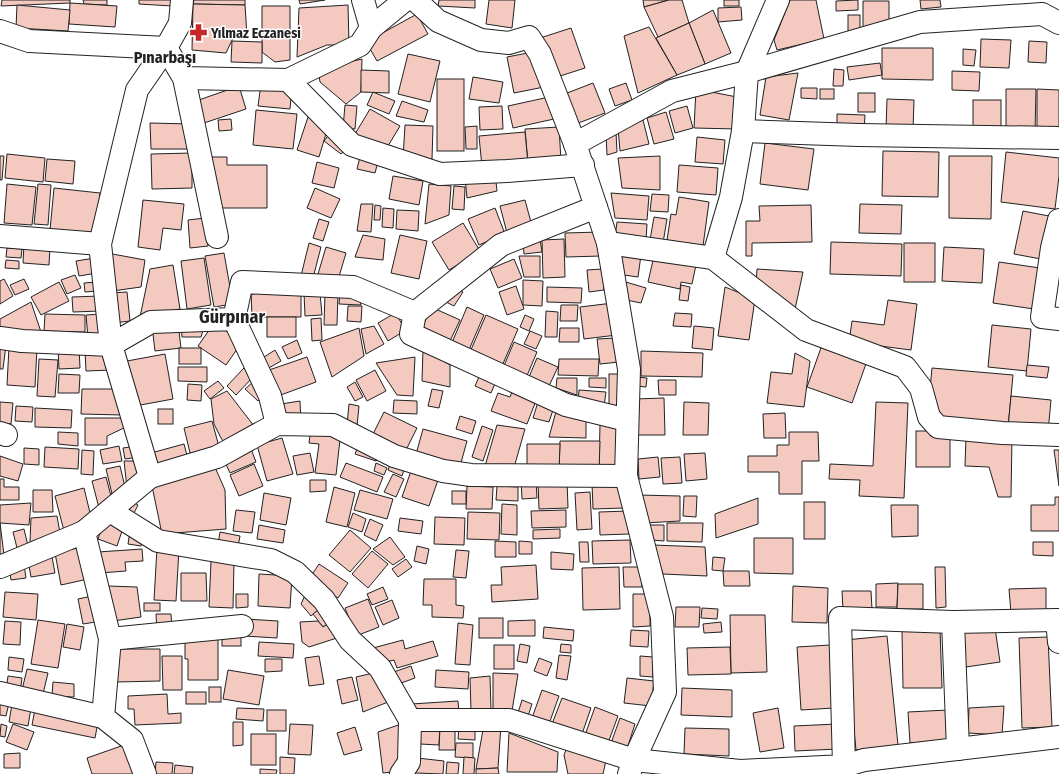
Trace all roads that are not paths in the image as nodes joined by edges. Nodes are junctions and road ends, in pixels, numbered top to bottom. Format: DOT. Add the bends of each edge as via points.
graph roads {
  1 [pos="182,0"];
  2 [pos="363,0"];
  3 [pos="405,0"];
  4 [pos="415,0"];
  5 [pos="778,0"];
  6 [pos="1048,12"];
  7 [pos="371,28"];
  8 [pos="0,31"];
  9 [pos="166,48"];
  10 [pos="747,72"];
  11 [pos="184,78"];
  12 [pos="288,80"];
  13 [pos="743,131"];
  14 [pos="1059,138"];
  15 [pos="575,144"];
  16 [pos="583,165"];
  17 [pos="596,207"];
  18 [pos="1059,220"];
  19 [pos="0,236"];
  20 [pos="217,237"];
  21 [pos="608,243"];
  22 [pos="100,244"];
  23 [pos="713,258"];
  24 [pos="415,313"];
  25 [pos="234,319"];
  26 [pos="1059,319"];
  27 [pos="0,338"];
  28 [pos="111,344"];
  29 [pos="627,420"];
  30 [pos="277,424"];
  31 [pos="1059,435"];
  32 [pos="626,476"];
  33 [pos="150,477"];
  34 [pos="110,511"];
  35 [pos="84,532"];
  36 [pos="0,567"];
  37 [pos="1058,620"];
  38 [pos="953,622"];
  39 [pos="242,626"];
  40 [pos="110,639"];
  41 [pos="1059,642"];
  42 [pos="0,693"];
  43 [pos="103,717"];
  44 [pos="410,720"];
  45 [pos="1059,737"];
  46 [pos="958,749"];
  47 [pos="844,766"];
  48 [pos="631,767"];
  49 [pos="145,774"];
  50 [pos="401,774"];
  51 [pos="818,774"];
  1 -- 9 [label="street" via="180,23"];
  2 -- 7 [label="street"];
  3 -- 7 [label="street"];
  4 -- 15 [label="street" via="438,21 481,40 509,43 529,37 540,54"];
  5 -- 10 [label="street"];
  6 -- 10 [label="street" via="920,22"];
  7 -- 12 [label="street" via="360,45"];
  8 -- 9 [label="street" via="29,41"];
  9 -- 11 [label="street"];
  9 -- 22 [label="street" via="137,90"];
  10 -- 13 [label="street"];
  10 -- 15 [label="street" via="672,91"];
  11 -- 12 [label="street"];
  11 -- 20 [label="street"];
  12 -- 16 [label="street" via="352,145 440,174"];
  13 -- 14 [label="street"];
  13 -- 23 [label="street" via="732,197"];
  15 -- 16 [label="street"];
  16 -- 17 [label="street"];
  17 -- 21 [label="street"];
  17 -- 24 [label="street" via="501,245"];
  18 -- 26 [label="street" via="1052,248 1042,317"];
  19 -- 22 [label="street"];
  21 -- 23 [label="street"];
  21 -- 29 [label="street" via="629,369"];
  22 -- 28 [label="street"];
  23 -- 31 [label="street" via="806,330 905,367 921,388 929,417 938,427 1002,434"];
  24 -- 25 [label="street" via="352,287 242,282"];
  24 -- 29 [label="street" via="411,334 566,405"];
  25 -- 28 [label="street" via="151,322"];
  25 -- 30 [label="street" via="270,396"];
  27 -- 28 [label="street"];
  28 -- 33 [label="street"];
  29 -- 32 [label="street"];
  30 -- 32 [label="street" via="333,425 394,456 443,471 471,475"];
  30 -- 33 [label="street" via="217,457"];
  32 -- 48 [label="street" via="662,617 665,692"];
  33 -- 34 [label="street"];
  34 -- 35 [label="street"];
  34 -- 44 [label="street" via="158,541 271,560 295,572 324,600 350,640 380,668"];
  35 -- 36 [label="street"];
  35 -- 40 [label="street"];
  37 -- 38 [label="street"];
  37 -- 41 [label="street"];
  38 -- 46 [label="street"];
  38 -- 47 [label="street" via="840,618"];
  39 -- 40 [label="street"];
  40 -- 43 [label="street"];
  42 -- 43 [label="street"];
  43 -- 49 [label="street" via="132,740"];
  44 -- 48 [label="street" via="509,720"];
  44 -- 50 [label="street" via="409,762"];
  45 -- 46 [label="street"];
  46 -- 47 [label="street" via="864,760"];
  47 -- 48 [label="street" via="740,771"];
  47 -- 51 [label="street"];
}
